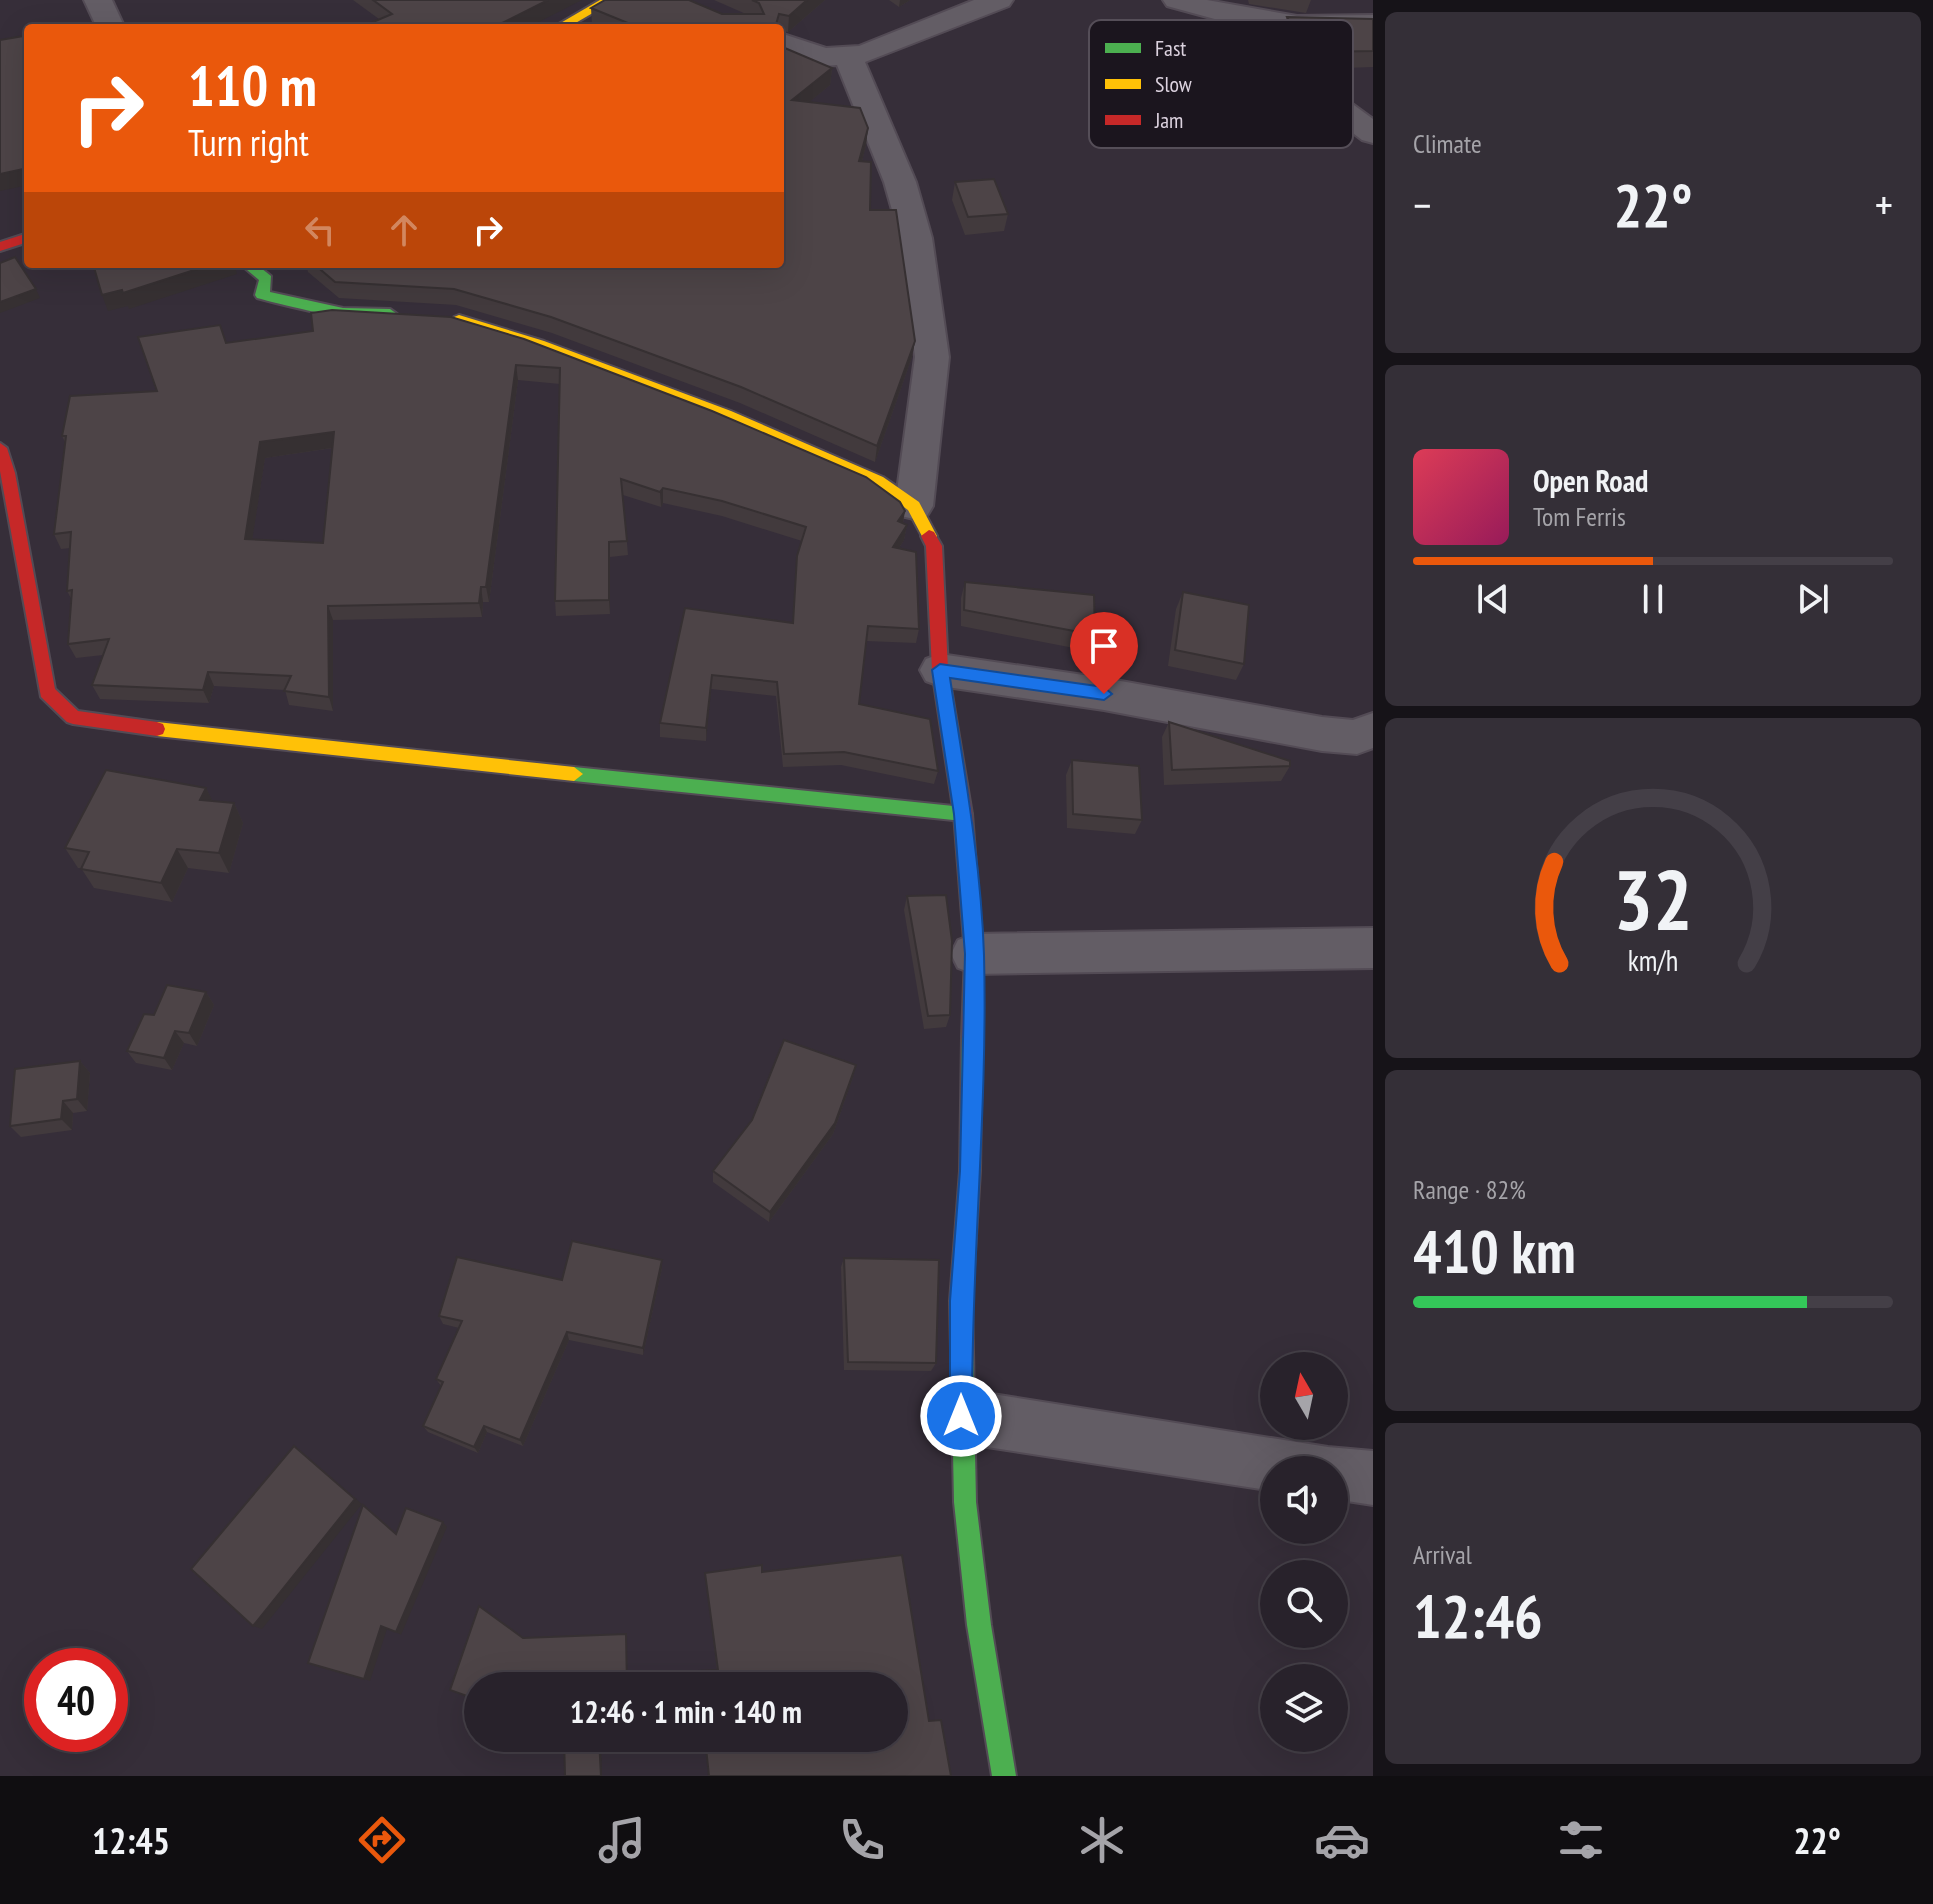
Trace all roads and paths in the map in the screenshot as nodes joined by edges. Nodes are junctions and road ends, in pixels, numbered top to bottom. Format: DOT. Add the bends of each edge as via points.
graph roads {
  1 [pos="98,0"];
  2 [pos="609,0"];
  3 [pos="999,0"];
  4 [pos="1177,0"];
  5 [pos="1234,18"];
  6 [pos="1247,20"];
  7 [pos="106,24"];
  8 [pos="565,24"];
  9 [pos="1373,24"];
  10 [pos="1353,25"];
  11 [pos="784,44"];
  12 [pos="848,57"];
  13 [pos="1353,119"];
  14 [pos="1373,134"];
  15 [pos="24,238"];
  16 [pos="0,247"];
  17 [pos="252,268"];
  18 [pos="413,316"];
  19 [pos="442,318"];
  20 [pos="0,448"];
  21 [pos="914,506"];
  22 [pos="940,670"];
  23 [pos="1373,729"];
  24 [pos="963,814"];
  25 [pos="1373,948"];
  26 [pos="974,954"];
  27 [pos="961,1416"];
  28 [pos="1260,1461"];
  29 [pos="1348,1474"];
  30 [pos="1373,1478"];
  31 [pos="1004,1776"];
  1 -- 7 [label="street"];
  2 -- 8 [label="street"];
  3 -- 12 [label="street" via="882,49"];
  4 -- 5 [label="street"];
  5 -- 6 [label="street"];
  9 -- 10 [label="street"];
  11 -- 12 [label="street" via="808,54"];
  12 -- 21 [label="street" via="900,182 916,238 932,357"];
  13 -- 14 [label="street"];
  15 -- 16 [label="street"];
  17 -- 18 [label="street" via="266,279 262,295 343,313"];
  19 -- 21 [label="street" via="539,344 726,415 878,481"];
  20 -- 24 [label="street" via="47,692 73,717 228,739"];
  21 -- 22 [label="street" via="934,546"];
  22 -- 23 [label="street" via="1322,734 1357,737"];
  22 -- 24 [label="street"];
  24 -- 26 [label="street"];
  25 -- 26 [label="street"];
  26 -- 27 [label="street"];
  27 -- 28 [label="street"];
  27 -- 31 [label="street" via="979,1625"];
  29 -- 30 [label="street"];
}
